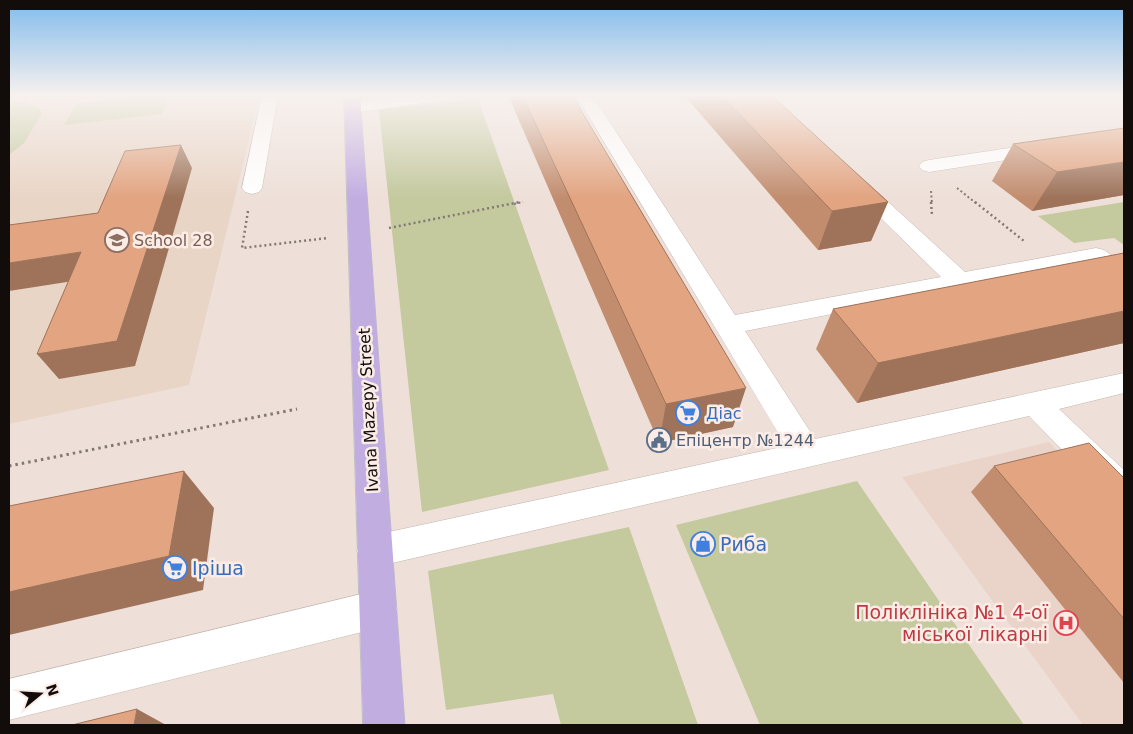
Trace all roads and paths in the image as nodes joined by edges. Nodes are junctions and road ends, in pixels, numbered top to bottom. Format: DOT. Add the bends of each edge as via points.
graph roads {
  1 [pos="263,129"];
  2 [pos="354,129"];
  3 [pos="605,129"];
  4 [pos="1066,146"];
  5 [pos="929,166"];
  6 [pos="846,174"];
  7 [pos="252,188"];
  8 [pos="523,202"];
  9 [pos="359,233"];
  10 [pos="930,253"];
  11 [pos="1052,263"];
  12 [pos="1124,275"];
  13 [pos="960,281"];
  14 [pos="728,325"];
  15 [pos="1124,383"];
  16 [pos="1035,403"];
  17 [pos="297,409"];
  18 [pos="808,454"];
  19 [pos="9,466"];
  20 [pos="1124,491"];
  21 [pos="376,551"];
  22 [pos="378,609"];
  23 [pos="9,700"];
  24 [pos="384,725"];
  1 -- 7 [label="lane"];
  2 -- 9 [label="main road, Ivana Mazepy Street"];
  3 -- 14 [label="lane"];
  4 -- 5 [label="lane"];
  5 -- 10 [label="path"];
  5 -- 11 [label="path"];
  6 -- 10 [label="lane"];
  7 -- 9 [label="path" via="242,248"];
  8 -- 9 [label="path"];
  9 -- 21 [label="main road, Ivana Mazepy Street"];
  10 -- 13 [label="lane"];
  11 -- 12 [label="lane" via="1096,255"];
  11 -- 13 [label="lane"];
  13 -- 14 [label="lane"];
  14 -- 18 [label="lane"];
  15 -- 16 [label="lane"];
  16 -- 18 [label="lane"];
  16 -- 20 [label="lane"];
  17 -- 19 [label="path"];
  18 -- 21 [label="lane"];
  21 -- 22 [label="main road, Ivana Mazepy Street"];
  22 -- 23 [label="lane"];
  22 -- 24 [label="main road, Ivana Mazepy Street"];
}
